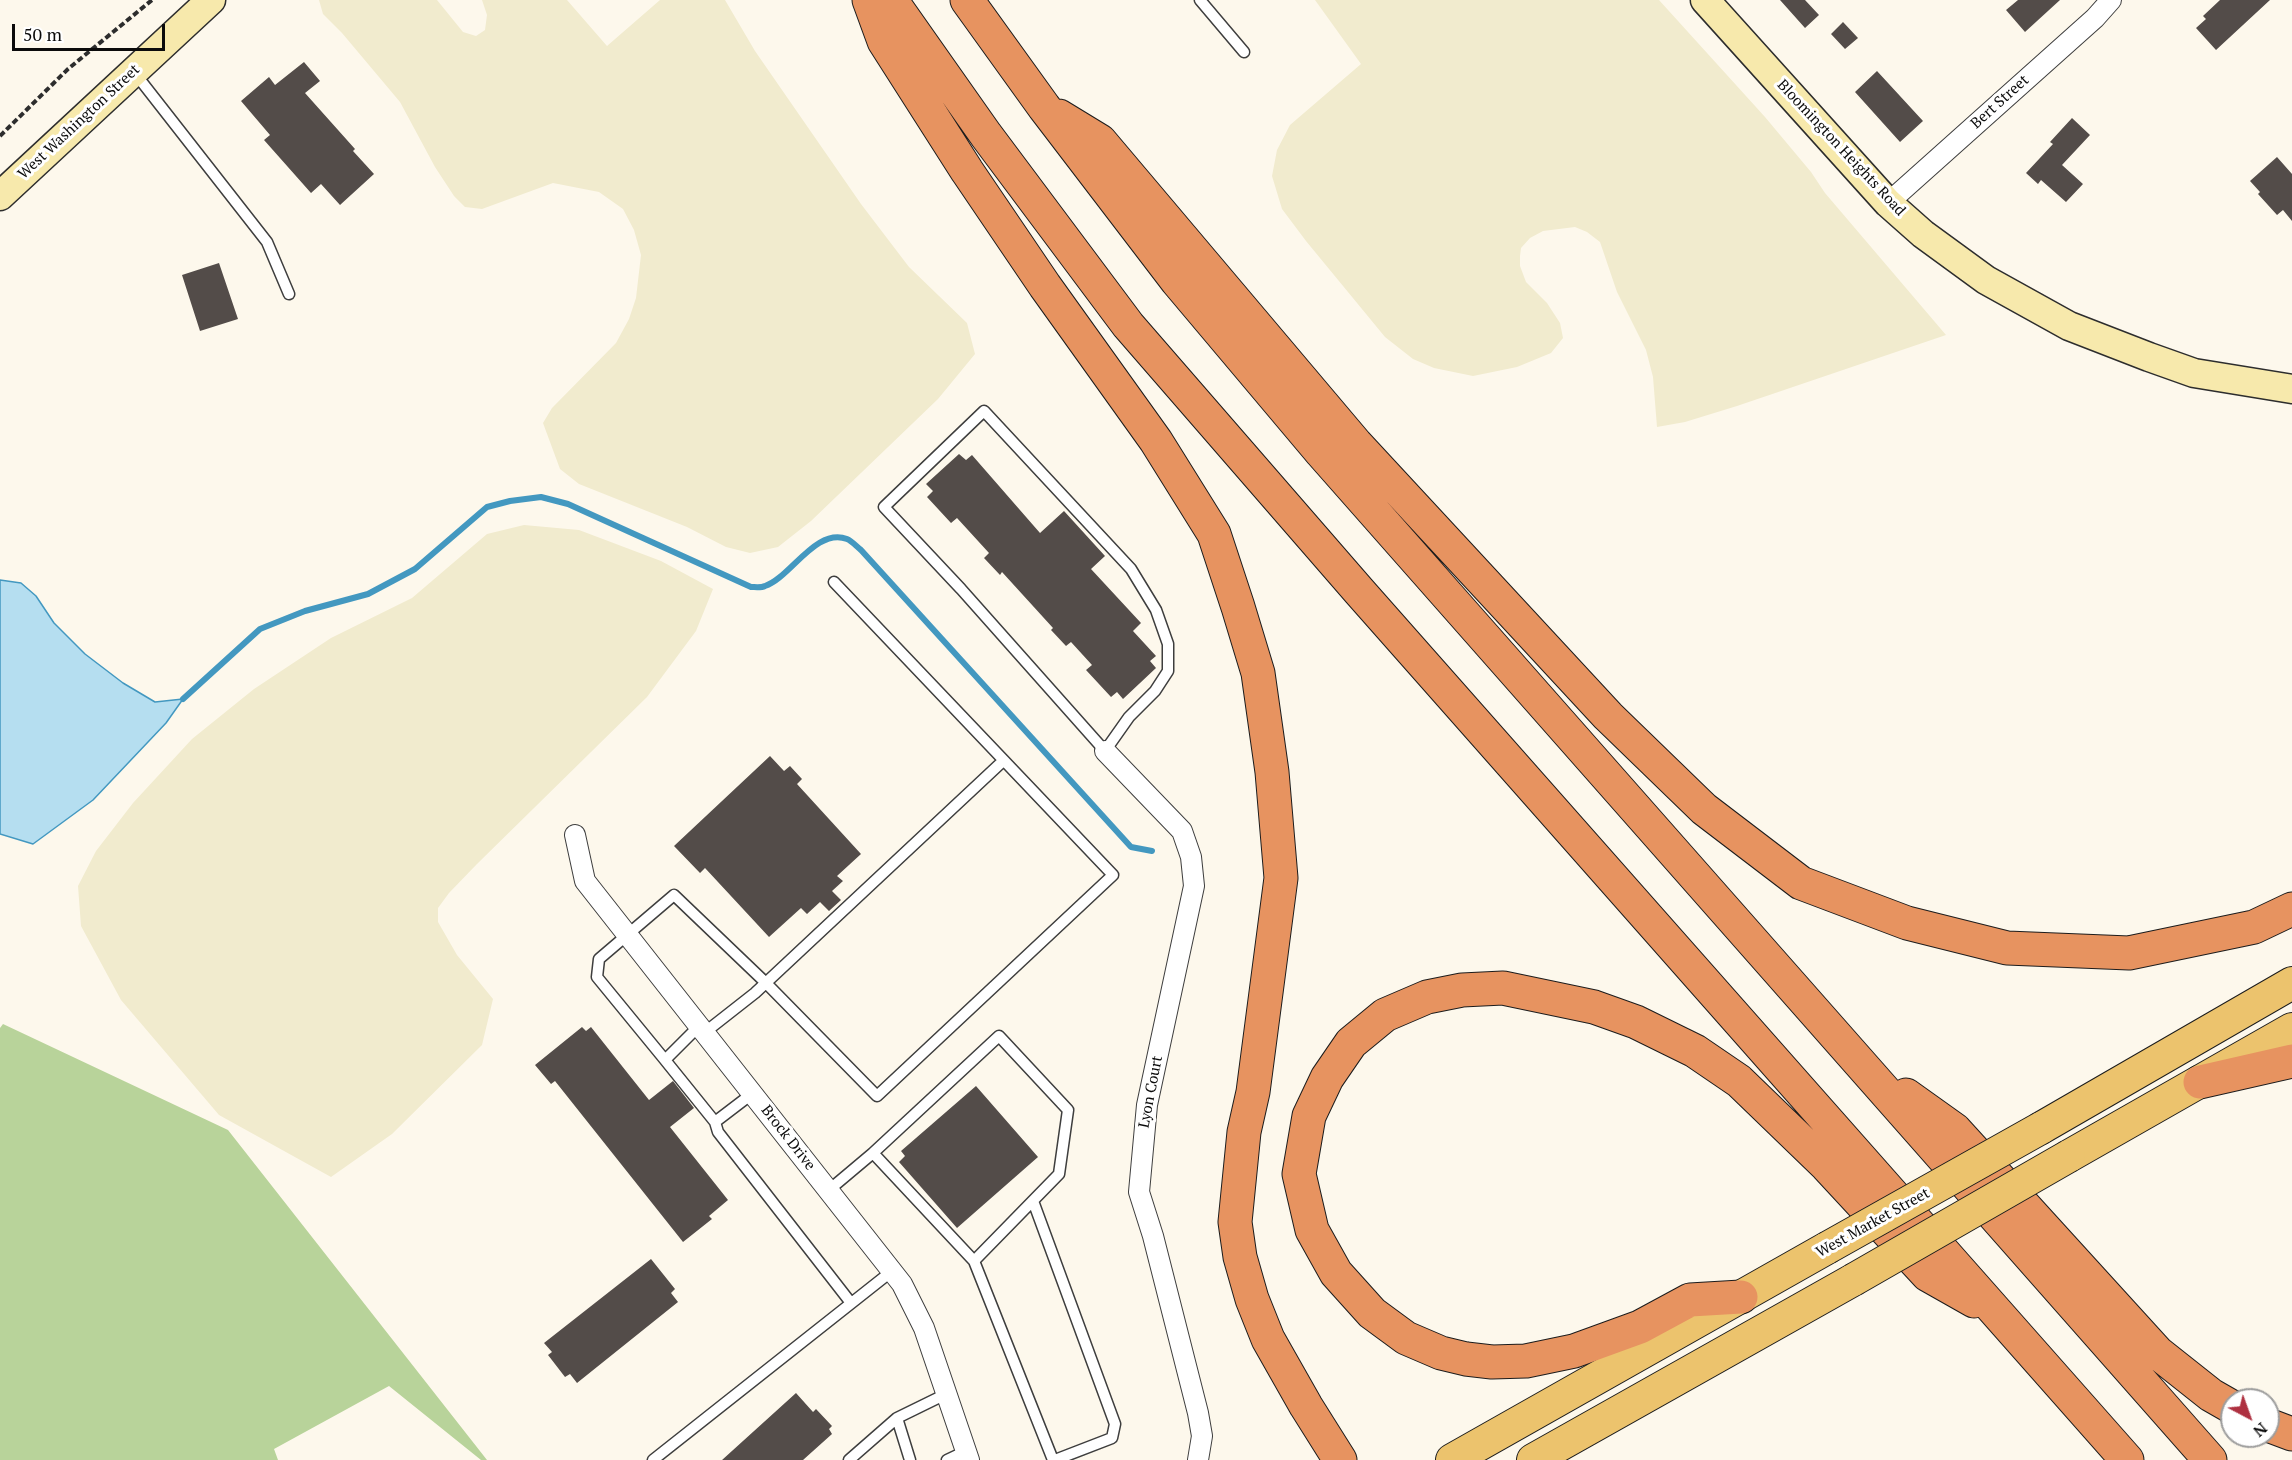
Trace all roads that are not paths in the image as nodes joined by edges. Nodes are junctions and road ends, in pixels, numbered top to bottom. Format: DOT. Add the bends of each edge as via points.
graph roads {
  1 [pos="211,0"];
  2 [pos="870,0"];
  3 [pos="891,0"];
  4 [pos="967,0"];
  5 [pos="1200,0"];
  6 [pos="1705,0"];
  7 [pos="2111,0"];
  8 [pos="1244,52"];
  9 [pos="134,71"];
  10 [pos="1044,107"];
  11 [pos="0,196"];
  12 [pos="1888,202"];
  13 [pos="289,294"];
  14 [pos="2292,389"];
  15 [pos="834,582"];
  16 [pos="1105,751"];
  17 [pos="1003,761"];
  18 [pos="575,835"];
  19 [pos="2292,909"];
  20 [pos="627,935"];
  21 [pos="766,983"];
  22 [pos="2292,983"];
  23 [pos="702,1029"];
  24 [pos="2292,1029"];
  25 [pos="665,1060"];
  26 [pos="1859,1060"];
  27 [pos="2292,1061"];
  28 [pos="2199,1082"];
  29 [pos="753,1093"];
  30 [pos="715,1122"];
  31 [pos="873,1153"];
  32 [pos="829,1191"];
  33 [pos="1033,1201"];
  34 [pos="974,1261"];
  35 [pos="892,1271"];
  36 [pos="1741,1297"];
  37 [pos="851,1303"];
  38 [pos="1997,1314"];
  39 [pos="946,1394"];
  40 [pos="2220,1400"];
  41 [pos="1306,1406"];
  42 [pos="897,1418"];
  43 [pos="968,1456"];
  44 [pos="653,1460"];
  45 [pos="849,1460"];
  46 [pos="909,1460"];
  47 [pos="947,1460"];
  48 [pos="1054,1460"];
  49 [pos="1198,1460"];
  50 [pos="1315,1460"];
  51 [pos="1340,1460"];
  52 [pos="1452,1460"];
  53 [pos="1533,1460"];
  54 [pos="2127,1460"];
  55 [pos="2210,1460"];
  1 -- 9 [label="main road, West Washington Street"];
  2 -- 41 [label="highway" via="884,41 967,171 1156,441 1214,534 1238,607 1258,673 1281,878 1253,1092 1244,1132 1235,1222 1252,1299 1268,1339"];
  3 -- 38 [label="highway" via="1128,325"];
  4 -- 10 [label="highway"];
  5 -- 8 [label="lane"];
  6 -- 12 [label="main road, Bloomington Heights Road"];
  7 -- 12 [label="street, Bert Street"];
  9 -- 11 [label="main road, West Washington Street"];
  9 -- 13 [label="lane" via="267,242"];
  10 -- 19 [label="highway" via="1100,141 1356,444 1608,716 1704,809 1801,883 1907,923 2007,948 2129,953 2253,927"];
  10 -- 26 [label="highway" via="1177,281 1321,452"];
  12 -- 14 [label="main road, Bloomington Heights Road" via="1923,234 1986,280 2069,326 2194,373"];
  15 -- 17 [label="lane"];
  16 -- 16 [label="lane" via="1168,671 1168,644 1156,610 1131,569 984,411 884,507"];
  16 -- 49 [label="street, Lyon Court" via="1182,831 1191,857 1194,886 1147,1105 1139,1192 1198,1413 1202,1436"];
  17 -- 21 [label="lane"];
  17 -- 21 [label="lane" via="1113,875 877,1096"];
  18 -- 20 [label="street, Brock Drive" via="585,881"];
  20 -- 21 [label="lane" via="674,895"];
  20 -- 23 [label="street, Brock Drive"];
  20 -- 25 [label="lane" via="599,959 597,977"];
  21 -- 23 [label="lane"];
  22 -- 36 [label="main road, West Market Street, bridge"];
  23 -- 25 [label="lane"];
  23 -- 29 [label="street, Brock Drive"];
  24 -- 28 [label="main road"];
  25 -- 30 [label="lane"];
  26 -- 40 [label="highway" via="1955,1130 2158,1353"];
  26 -- 55 [label="highway"];
  27 -- 28 [label="highway"];
  28 -- 53 [label="main road, bridge"];
  29 -- 30 [label="lane"];
  29 -- 32 [label="street, Brock Drive"];
  30 -- 37 [label="lane" via="718,1132"];
  31 -- 32 [label="lane"];
  31 -- 33 [label="lane" via="999,1036 1068,1110 1059,1174"];
  31 -- 34 [label="lane"];
  32 -- 35 [label="street, Brock Drive"];
  33 -- 34 [label="lane"];
  33 -- 48 [label="lane" via="1115,1424 1112,1438"];
  34 -- 48 [label="lane"];
  35 -- 37 [label="lane"];
  35 -- 39 [label="street, Brock Drive" via="924,1328"];
  36 -- 38 [label="highway" via="1690,1300 1640,1327 1585,1347 1526,1361 1466,1359 1406,1338 1372,1313 1336,1274 1312,1230 1299,1174 1309,1116 1327,1078 1351,1042 1385,1015 1427,997 1503,988 1594,1007 1636,1022 1695,1051 1739,1080 1827,1166 1928,1275"];
  36 -- 52 [label="main road, West Market Street"];
  37 -- 44 [label="lane"];
  38 -- 54 [label="highway"];
  39 -- 42 [label="lane"];
  39 -- 43 [label="street, Brock Drive"];
  41 -- 50 [label="highway"];
  41 -- 51 [label="highway"];
  42 -- 45 [label="lane"];
  42 -- 46 [label="lane"];
  43 -- 47 [label="lane"];
}
